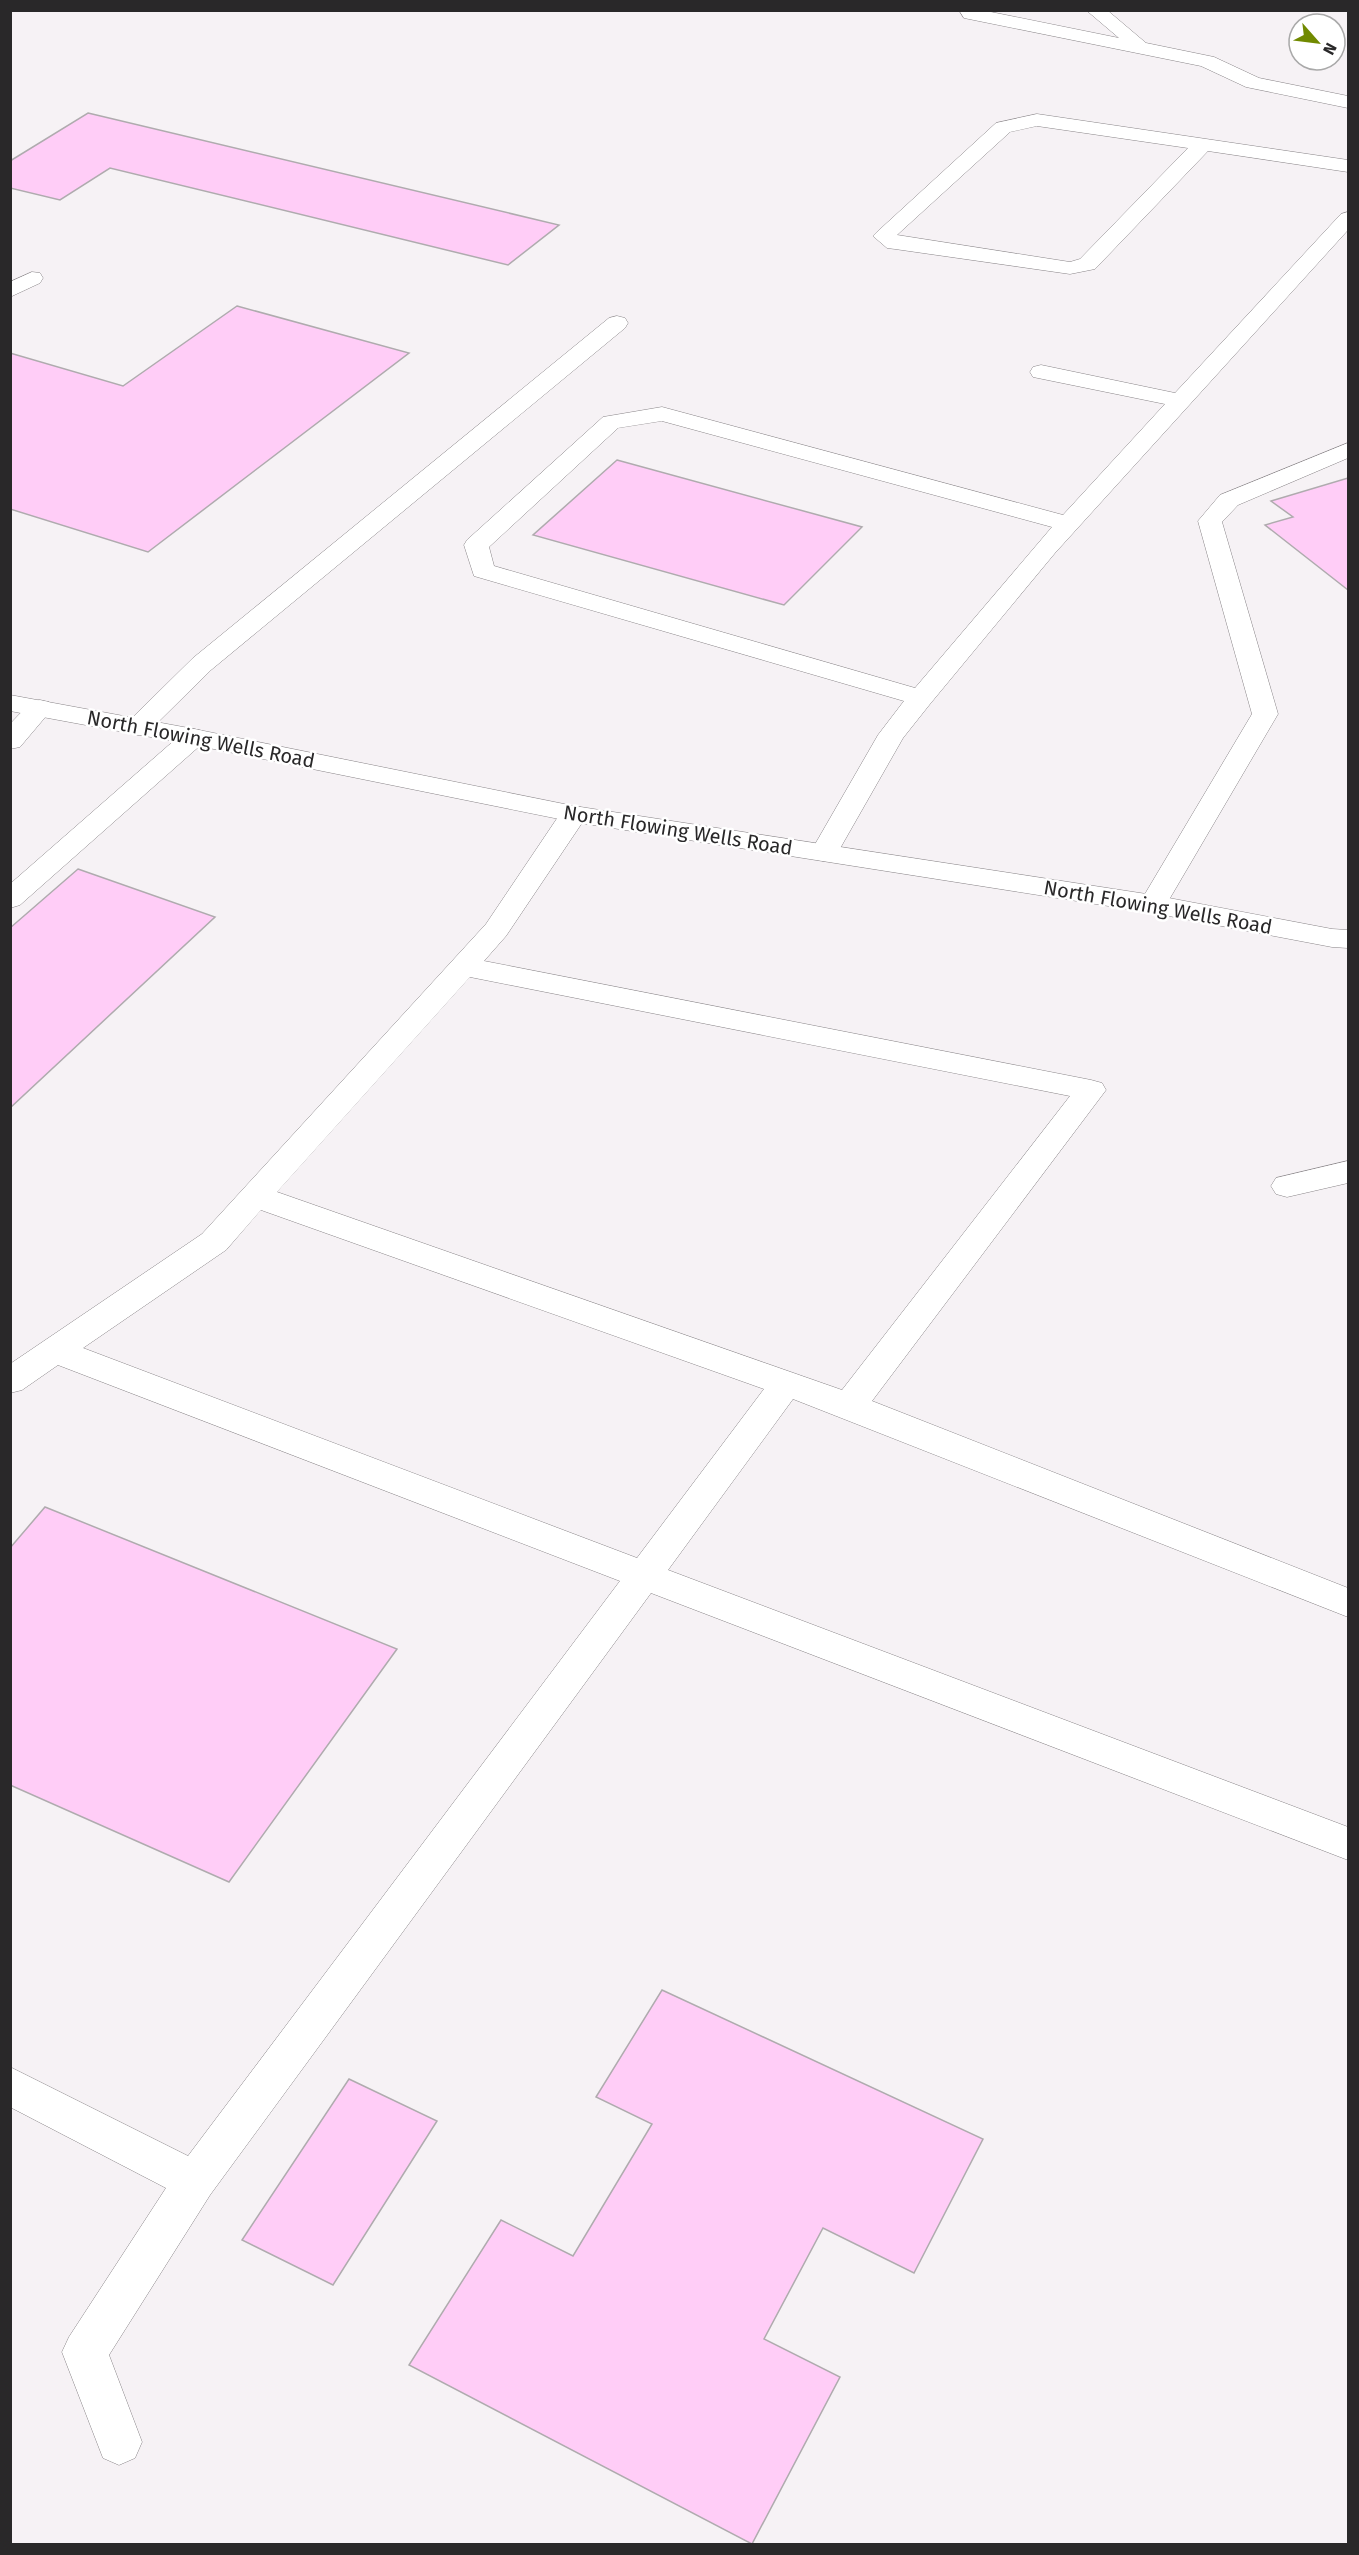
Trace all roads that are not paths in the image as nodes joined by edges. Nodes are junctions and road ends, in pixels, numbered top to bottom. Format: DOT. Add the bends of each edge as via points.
graph roads {
  1 [pos="968,10"];
  2 [pos="1095,10"];
  3 [pos="1143,48"];
  4 [pos="1348,102"];
  5 [pos="1204,144"];
  6 [pos="1348,166"];
  7 [pos="1348,218"];
  8 [pos="32,278"];
  9 [pos="10,291"];
  10 [pos="617,323"];
  11 [pos="1041,372"];
  12 [pos="1182,401"];
  13 [pos="1348,450"];
  14 [pos="1068,524"];
  15 [pos="921,698"];
  16 [pos="10,703"];
  17 [pos="40,708"];
  18 [pos="138,727"];
  19 [pos="194,737"];
  20 [pos="10,741"];
  21 [pos="574,814"];
  22 [pos="824,853"];
  23 [pos="10,899"];
  24 [pos="1153,904"];
  25 [pos="1348,939"];
  26 [pos="463,966"];
  27 [pos="1348,1172"];
  28 [pos="1287,1186"];
  29 [pos="255,1196"];
  30 [pos="56,1351"];
  31 [pos="10,1381"];
  32 [pos="786,1384"];
  33 [pos="849,1406"];
  34 [pos="645,1575"];
  35 [pos="1348,1603"];
  36 [pos="1348,1844"];
  37 [pos="10,2086"];
  38 [pos="195,2181"];
  39 [pos="119,2442"];
  1 -- 3 [label="street" via="971,14"];
  2 -- 3 [label="street"];
  3 -- 4 [label="street" via="1207,61 1253,82"];
  5 -- 5 [label="street" via="1037,120 1003,126 884,236 895,243 1070,268 1087,264"];
  5 -- 6 [label="street"];
  7 -- 12 [label="street"];
  8 -- 9 [label="street"];
  10 -- 18 [label="street" via="202,664"];
  11 -- 12 [label="street"];
  12 -- 14 [label="street"];
  13 -- 24 [label="street" via="1229,501 1210,521 1265,714"];
  14 -- 15 [label="street"];
  14 -- 15 [label="street" via="662,414 611,422 476,545 483,571"];
  15 -- 22 [label="street" via="891,735"];
  16 -- 17 [label="street, North Flowing Wells Road"];
  17 -- 18 [label="street, North Flowing Wells Road"];
  17 -- 20 [label="street"];
  18 -- 19 [label="street, North Flowing Wells Road"];
  19 -- 21 [label="street, North Flowing Wells Road"];
  19 -- 23 [label="street"];
  21 -- 22 [label="street, North Flowing Wells Road"];
  21 -- 26 [label="street" via="496,930"];
  22 -- 24 [label="street, North Flowing Wells Road"];
  24 -- 25 [label="street, North Flowing Wells Road"];
  26 -- 29 [label="street"];
  26 -- 33 [label="street" via="1091,1090"];
  27 -- 28 [label="street"];
  29 -- 30 [label="street" via="214,1242"];
  29 -- 32 [label="street"];
  30 -- 31 [label="street"];
  30 -- 34 [label="street"];
  32 -- 33 [label="street"];
  32 -- 34 [label="street"];
  33 -- 35 [label="street"];
  34 -- 36 [label="street"];
  34 -- 38 [label="street"];
  37 -- 38 [label="street"];
  38 -- 39 [label="street" via="85,2352"];
}
